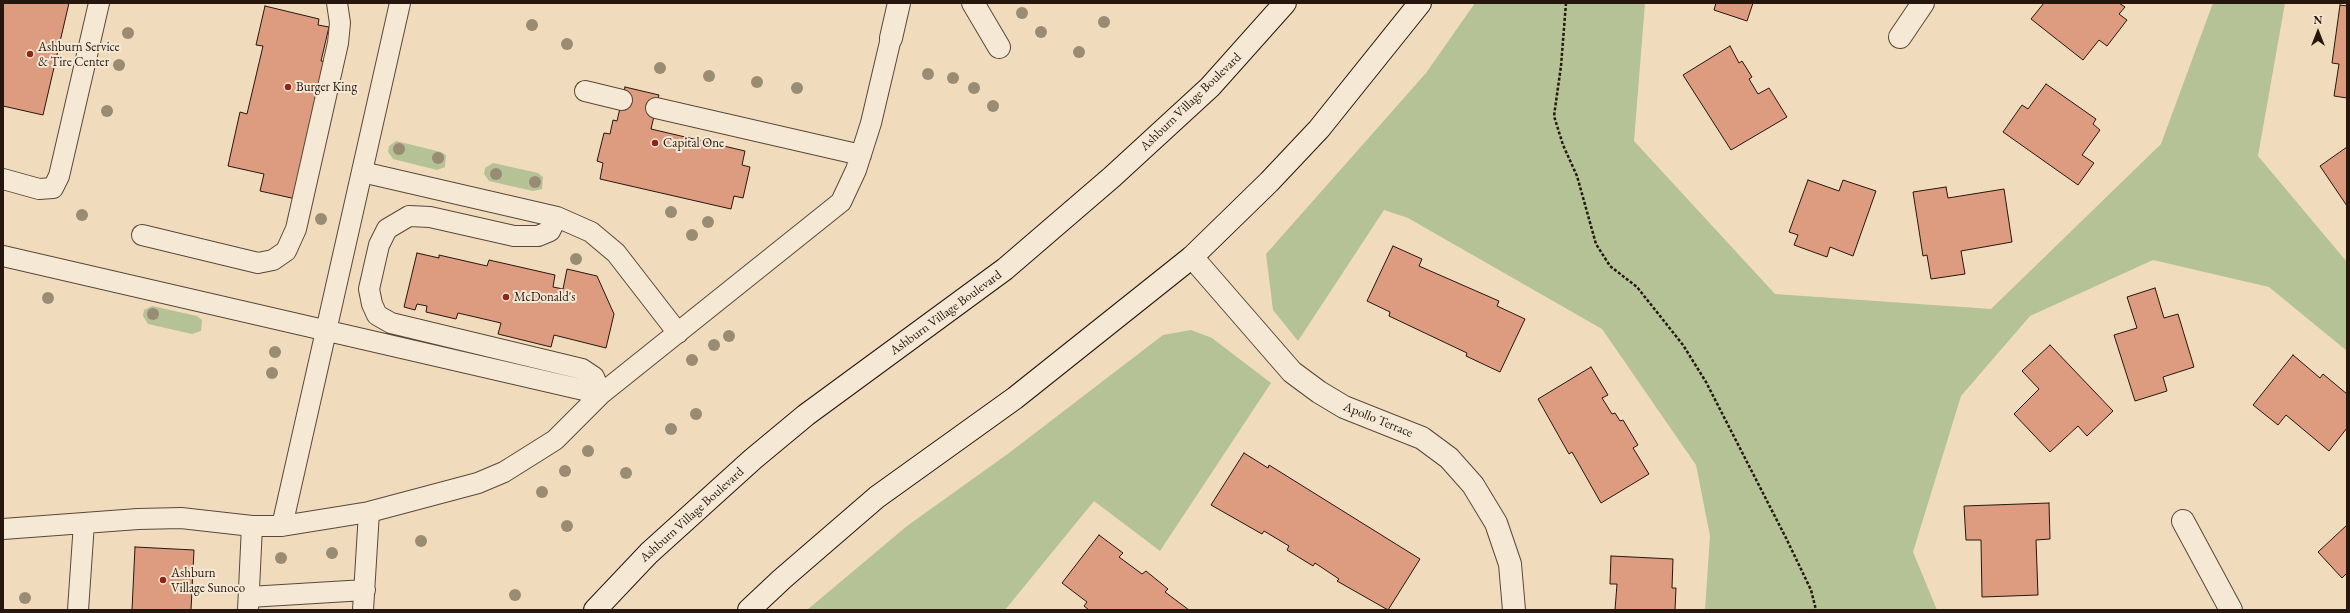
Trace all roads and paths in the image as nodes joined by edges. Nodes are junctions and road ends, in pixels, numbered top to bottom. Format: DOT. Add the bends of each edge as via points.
graph roads {
  1 [pos="99,3"];
  2 [pos="337,3"];
  3 [pos="400,3"];
  4 [pos="900,3"];
  5 [pos="973,3"];
  6 [pos="1285,3"];
  7 [pos="1420,3"];
  8 [pos="1566,3"];
  9 [pos="1923,3"];
  10 [pos="1900,37"];
  11 [pos="891,38"];
  12 [pos="999,48"];
  13 [pos="585,91"];
  14 [pos="622,100"];
  15 [pos="656,108"];
  16 [pos="861,155"];
  17 [pos="362,172"];
  18 [pos="3,179"];
  19 [pos="557,216"];
  20 [pos="142,235"];
  21 [pos="3,256"];
  22 [pos="1192,257"];
  23 [pos="325,329"];
  24 [pos="678,333"];
  25 [pos="601,394"];
  26 [pos="369,512"];
  27 [pos="2183,522"];
  28 [pos="84,523"];
  29 [pos="252,526"];
  30 [pos="282,526"];
  31 [pos="3,529"];
  32 [pos="365,590"];
  33 [pos="248,603"];
  34 [pos="78,610"];
  35 [pos="363,610"];
  36 [pos="595,610"];
  37 [pos="750,610"];
  38 [pos="1514,610"];
  39 [pos="1816,610"];
  40 [pos="2231,610"];
  1 -- 18 [label="lane" via="59,176 53,188 39,189"];
  2 -- 20 [label="lane" via="340,23 338,43 296,228 286,251 273,260 258,263"];
  3 -- 17 [label="lane"];
  4 -- 11 [label="main road"];
  5 -- 12 [label="main road"];
  6 -- 36 [label="main road, Ashburn Village Boulevard" via="1210,87 1112,177 1005,269 806,415 759,454 649,553"];
  7 -- 22 [label="main road" via="1319,129"];
  8 -- 39 [label="path" via="1554,116 1577,176 1596,244 1610,266 1637,288 1683,345 1706,382 1786,538 1811,590"];
  9 -- 10 [label="main road"];
  11 -- 16 [label="lane"];
  13 -- 14 [label="lane"];
  15 -- 16 [label="lane"];
  16 -- 24 [label="lane" via="841,202"];
  17 -- 19 [label="lane"];
  17 -- 23 [label="lane"];
  19 -- 24 [label="lane" via="591,232 616,253"];
  19 -- 25 [label="lane" via="550,231 538,236 514,236 430,217 409,216 387,228 379,245 369,289 372,304 377,315 391,323 582,369 594,377"];
  21 -- 23 [label="lane"];
  22 -- 37 [label="main road" via="1015,398 877,497"];
  22 -- 38 [label="main road, Apollo Terrace" via="1292,372 1344,407 1422,438 1449,458 1473,485 1496,523 1510,564"];
  23 -- 25 [label="lane"];
  23 -- 30 [label="lane"];
  24 -- 25 [label="lane"];
  25 -- 26 [label="lane" via="555,440 504,472 478,483"];
  26 -- 30 [label="lane"];
  26 -- 32 [label="lane"];
  27 -- 40 [label="main road"];
  28 -- 29 [label="lane" via="181,518"];
  28 -- 31 [label="lane"];
  28 -- 34 [label="lane"];
  29 -- 30 [label="lane"];
  29 -- 33 [label="lane"];
  32 -- 33 [label="lane"];
  32 -- 35 [label="lane"];
}
